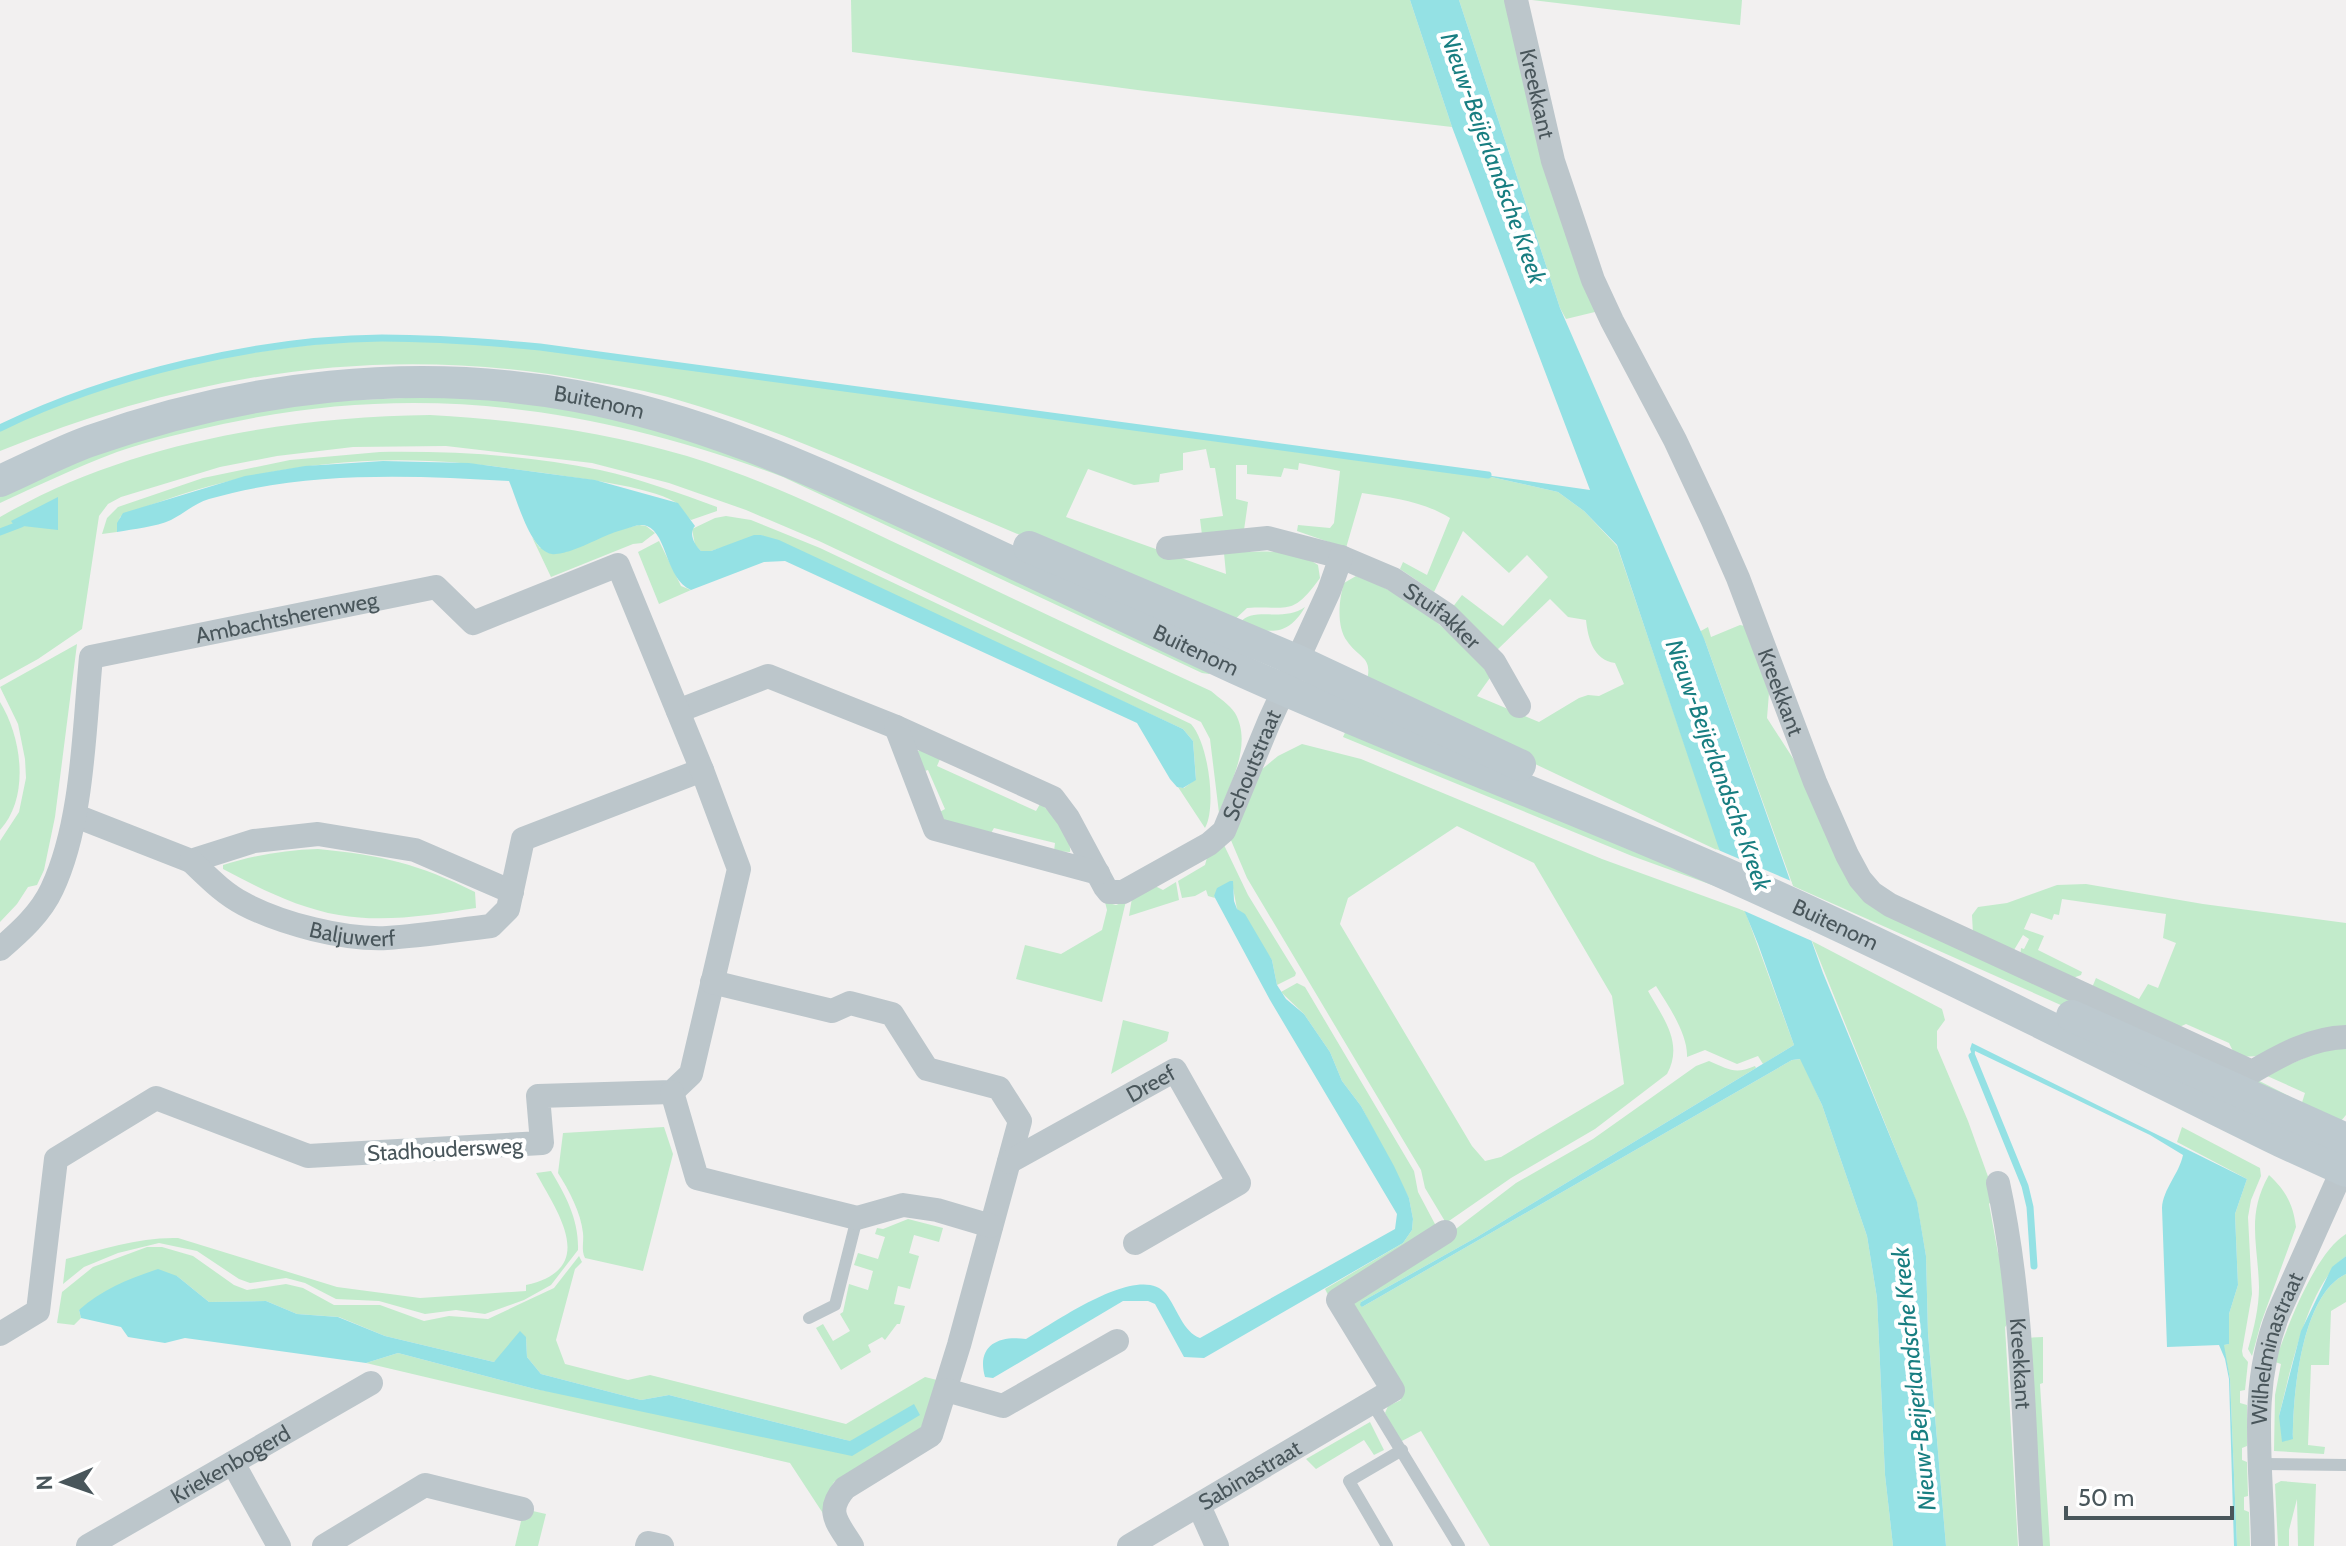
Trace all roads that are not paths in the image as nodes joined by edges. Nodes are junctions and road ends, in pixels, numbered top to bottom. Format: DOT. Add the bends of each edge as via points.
graph roads {
  1 [pos="1516,0"];
  2 [pos="0,458"];
  3 [pos="0,481"];
  4 [pos="1168,548"];
  5 [pos="1341,557"];
  6 [pos="1291,676"];
  7 [pos="1519,706"];
  8 [pos="678,711"];
  9 [pos="896,727"];
  10 [pos="702,770"];
  11 [pos="76,816"];
  12 [pos="191,861"];
  13 [pos="1098,873"];
  14 [pos="512,892"];
  15 [pos="0,949"];
  16 [pos="712,982"];
  17 [pos="2346,1037"];
  18 [pos="672,1092"];
  19 [pos="2345,1160"];
  20 [pos="1009,1162"];
  21 [pos="1998,1183"];
  22 [pos="857,1218"];
  23 [pos="991,1226"];
  24 [pos="1445,1232"];
  25 [pos="1135,1243"];
  26 [pos="809,1318"];
  27 [pos="0,1334"];
  28 [pos="1117,1341"];
  29 [pos="371,1383"];
  30 [pos="946,1390"];
  31 [pos="1372,1403"];
  32 [pos="1402,1450"];
  33 [pos="233,1463"];
  34 [pos="2261,1464"];
  35 [pos="2346,1465"];
  36 [pos="1199,1506"];
  37 [pos="522,1509"];
  38 [pos="88,1546"];
  39 [pos="279,1546"];
  40 [pos="324,1546"];
  41 [pos="852,1546"];
  42 [pos="1129,1546"];
  43 [pos="1217,1546"];
  44 [pos="1387,1546"];
  45 [pos="1459,1546"];
  46 [pos="2031,1546"];
  47 [pos="2263,1546"];
  1 -- 17 [label="street, Kreekkant" via="1553,161 1593,280 1696,481 1815,782 1860,879 1890,905 2252,1072 2301,1046"];
  2 -- 6 [label="main road, Buitenom" via="81,425 203,392 316,375 455,372 576,385 679,408 796,449"];
  3 -- 6 [label="main road, Buitenom" via="87,442 207,405 262,395 318,387 456,383 575,396 676,419 793,461"];
  4 -- 5 [label="street, Stuifakker" via="1268,538"];
  5 -- 6 [label="street"];
  5 -- 7 [label="street, Stuifakker" via="1393,579 1447,615 1494,662"];
  6 -- 13 [label="street, Schoutstraat" via="1224,831 1123,892 1109,892"];
  6 -- 19 [label="main road, Buitenom" via="1841,920 2280,1141"];
  8 -- 9 [label="street, Schoutstraat" via="768,676"];
  8 -- 10 [label="street"];
  8 -- 11 [label="street, Ambachtsherenweg" via="618,565 473,623 436,587 91,657"];
  9 -- 13 [label="street, Schoutstraat" via="1053,798"];
  9 -- 13 [label="street, Schoutstraat" via="935,829"];
  10 -- 14 [label="street, Baljuwerf" via="523,839"];
  10 -- 16 [label="street" via="739,869"];
  11 -- 12 [label="street, Baljuwerf"];
  11 -- 15 [label="street, Ambachtsherenweg" via="52,889 27,926"];
  12 -- 14 [label="street" via="254,841 318,834 415,850"];
  12 -- 14 [label="street, Baljuwerf" via="244,904 342,935 384,938 491,926 508,909"];
  16 -- 18 [label="street" via="691,1074"];
  16 -- 20 [label="street" via="832,1011 850,1003 892,1014 927,1069 999,1088 1020,1121"];
  18 -- 22 [label="street" via="697,1178"];
  18 -- 27 [label="street, Stadhoudersweg" via="538,1096 542,1143 308,1156 156,1098 56,1159 38,1311"];
  19 -- 34 [label="street, Wilhelminastraat" via="2268,1340 2259,1392"];
  20 -- 23 [label="street"];
  20 -- 25 [label="street, Dreef" via="1175,1070 1239,1183"];
  21 -- 46 [label="street, Kreekkant" via="2017,1307"];
  22 -- 23 [label="street" via="903,1205"];
  22 -- 26 [label="lane" via="835,1305"];
  23 -- 30 [label="street"];
  24 -- 31 [label="street" via="1338,1300 1393,1390"];
  28 -- 30 [label="street" via="1003,1406"];
  29 -- 33 [label="street, Kriekenbogerd"];
  30 -- 41 [label="street" via="931,1435 834,1500 833,1514"];
  31 -- 32 [label="lane"];
  31 -- 36 [label="street, Sabinastraat"];
  32 -- 44 [label="lane" via="1349,1481"];
  32 -- 45 [label="lane"];
  33 -- 38 [label="street, Kriekenbogerd"];
  33 -- 39 [label="street"];
  34 -- 35 [label="lane"];
  34 -- 47 [label="street, Wilhelminastraat"];
  36 -- 42 [label="street, Sabinastraat"];
  36 -- 43 [label="street"];
  37 -- 40 [label="street" via="425,1485"];
}
